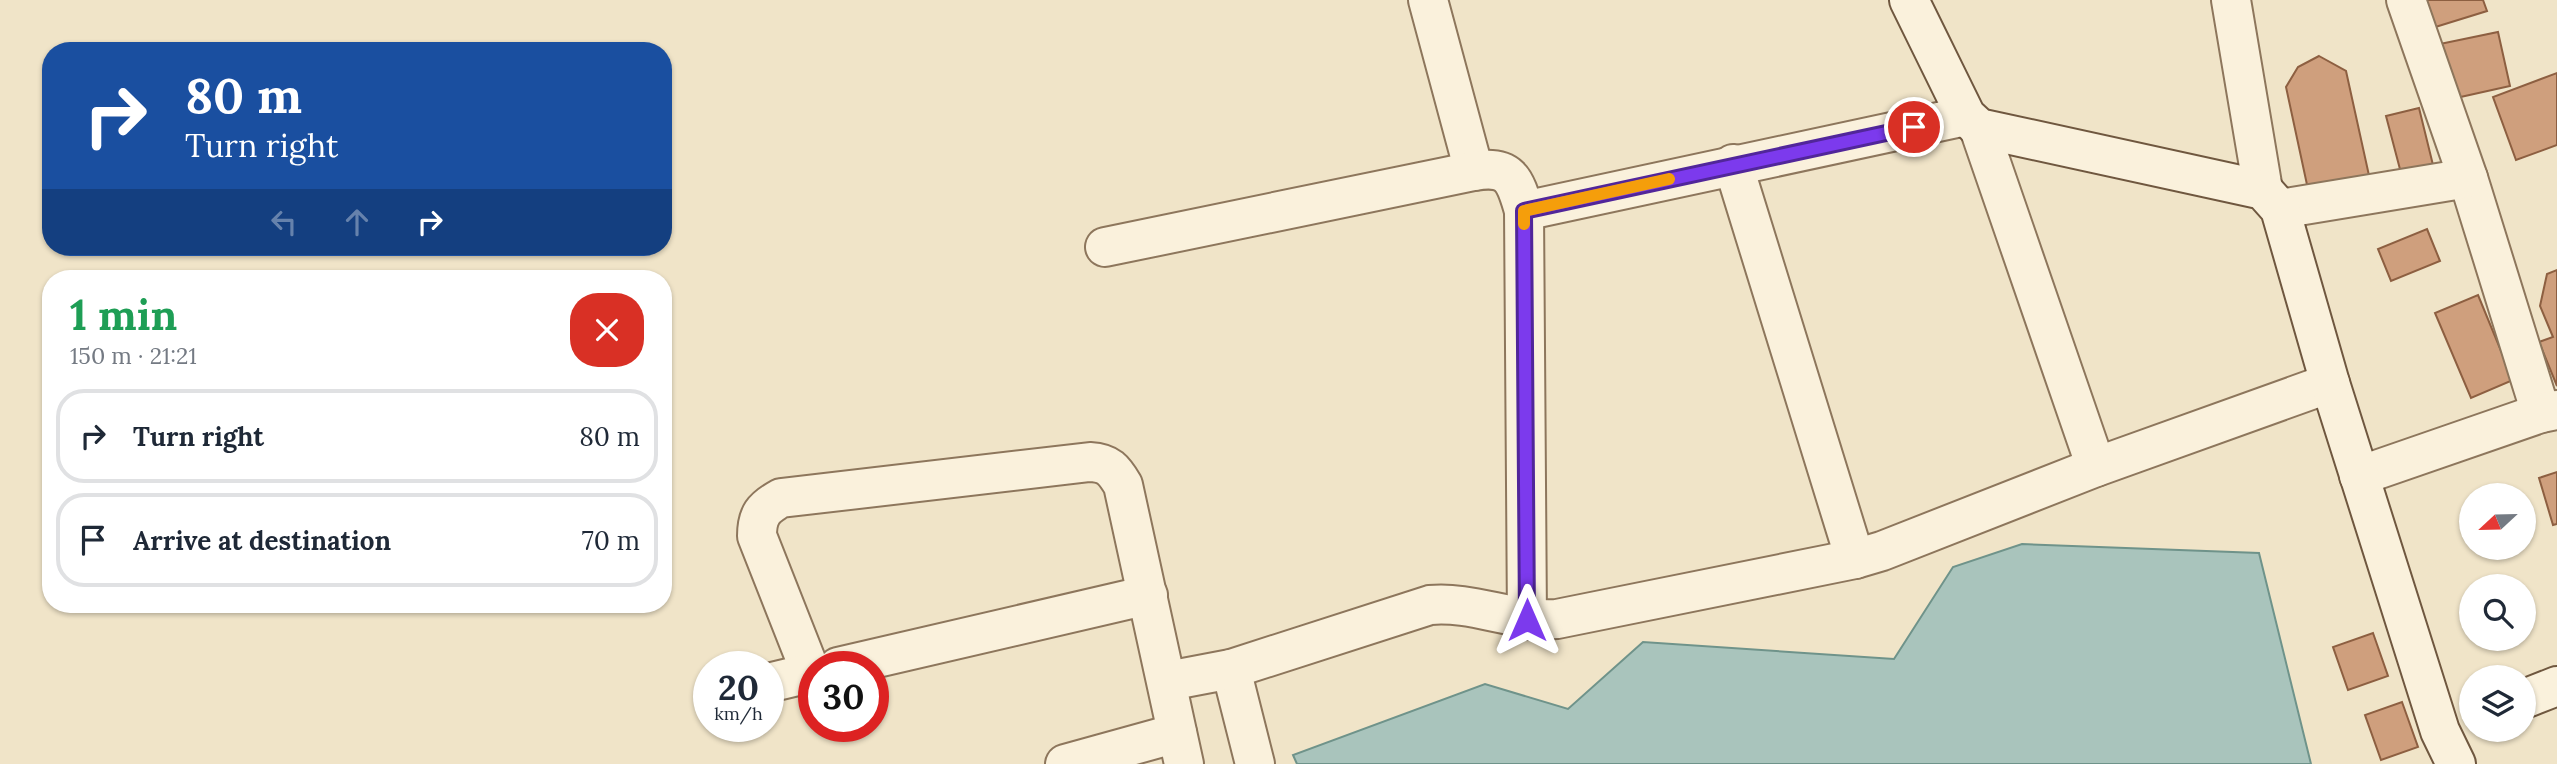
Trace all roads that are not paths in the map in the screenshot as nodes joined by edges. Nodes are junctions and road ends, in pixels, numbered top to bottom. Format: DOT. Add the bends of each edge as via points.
graph roads {
  1 [pos="1428,0"];
  2 [pos="1909,0"];
  3 [pos="2231,0"];
  4 [pos="2406,0"];
  5 [pos="1973,122"];
  6 [pos="1733,164"];
  7 [pos="1474,171"];
  8 [pos="2468,178"];
  9 [pos="2272,200"];
  10 [pos="1524,211"];
  11 [pos="1105,247"];
  12 [pos="2330,383"];
  13 [pos="2549,412"];
  14 [pos="2096,467"];
  15 [pos="2359,476"];
  16 [pos="1855,559"];
  17 [pos="1148,595"];
  18 [pos="1527,620"];
  19 [pos="812,651"];
  20 [pos="889,655"];
  21 [pos="1231,669"];
  22 [pos="1168,681"];
  23 [pos="2557,686"];
  24 [pos="2536,694"];
  25 [pos="2456,738"];
  26 [pos="1181,748"];
  27 [pos="1065,764"];
  28 [pos="1255,764"];
  1 -- 7 [label="street"];
  2 -- 5 [label="street"];
  3 -- 9 [label="street"];
  4 -- 8 [label="street"];
  5 -- 6 [label="street"];
  5 -- 9 [label="street"];
  5 -- 14 [label="street"];
  6 -- 10 [label="street"];
  6 -- 16 [label="street"];
  7 -- 10 [label="street" via="1492,168 1507,174 1518,188"];
  7 -- 11 [label="street"];
  8 -- 9 [label="street"];
  8 -- 13 [label="street"];
  9 -- 12 [label="street"];
  10 -- 18 [label="street"];
  12 -- 14 [label="street"];
  12 -- 15 [label="street"];
  13 -- 15 [label="street"];
  14 -- 16 [label="street"];
  15 -- 25 [label="street"];
  16 -- 18 [label="street" via="1557,619"];
  17 -- 19 [label="street" via="1123,485 1105,463 781,498 765,506 757,520 757,536"];
  17 -- 20 [label="street"];
  17 -- 22 [label="street"];
  18 -- 21 [label="street" via="1448,603 1430,605"];
  21 -- 22 [label="street"];
  21 -- 28 [label="street"];
  22 -- 26 [label="street"];
  23 -- 24 [label="street"];
  26 -- 27 [label="street"];
}
